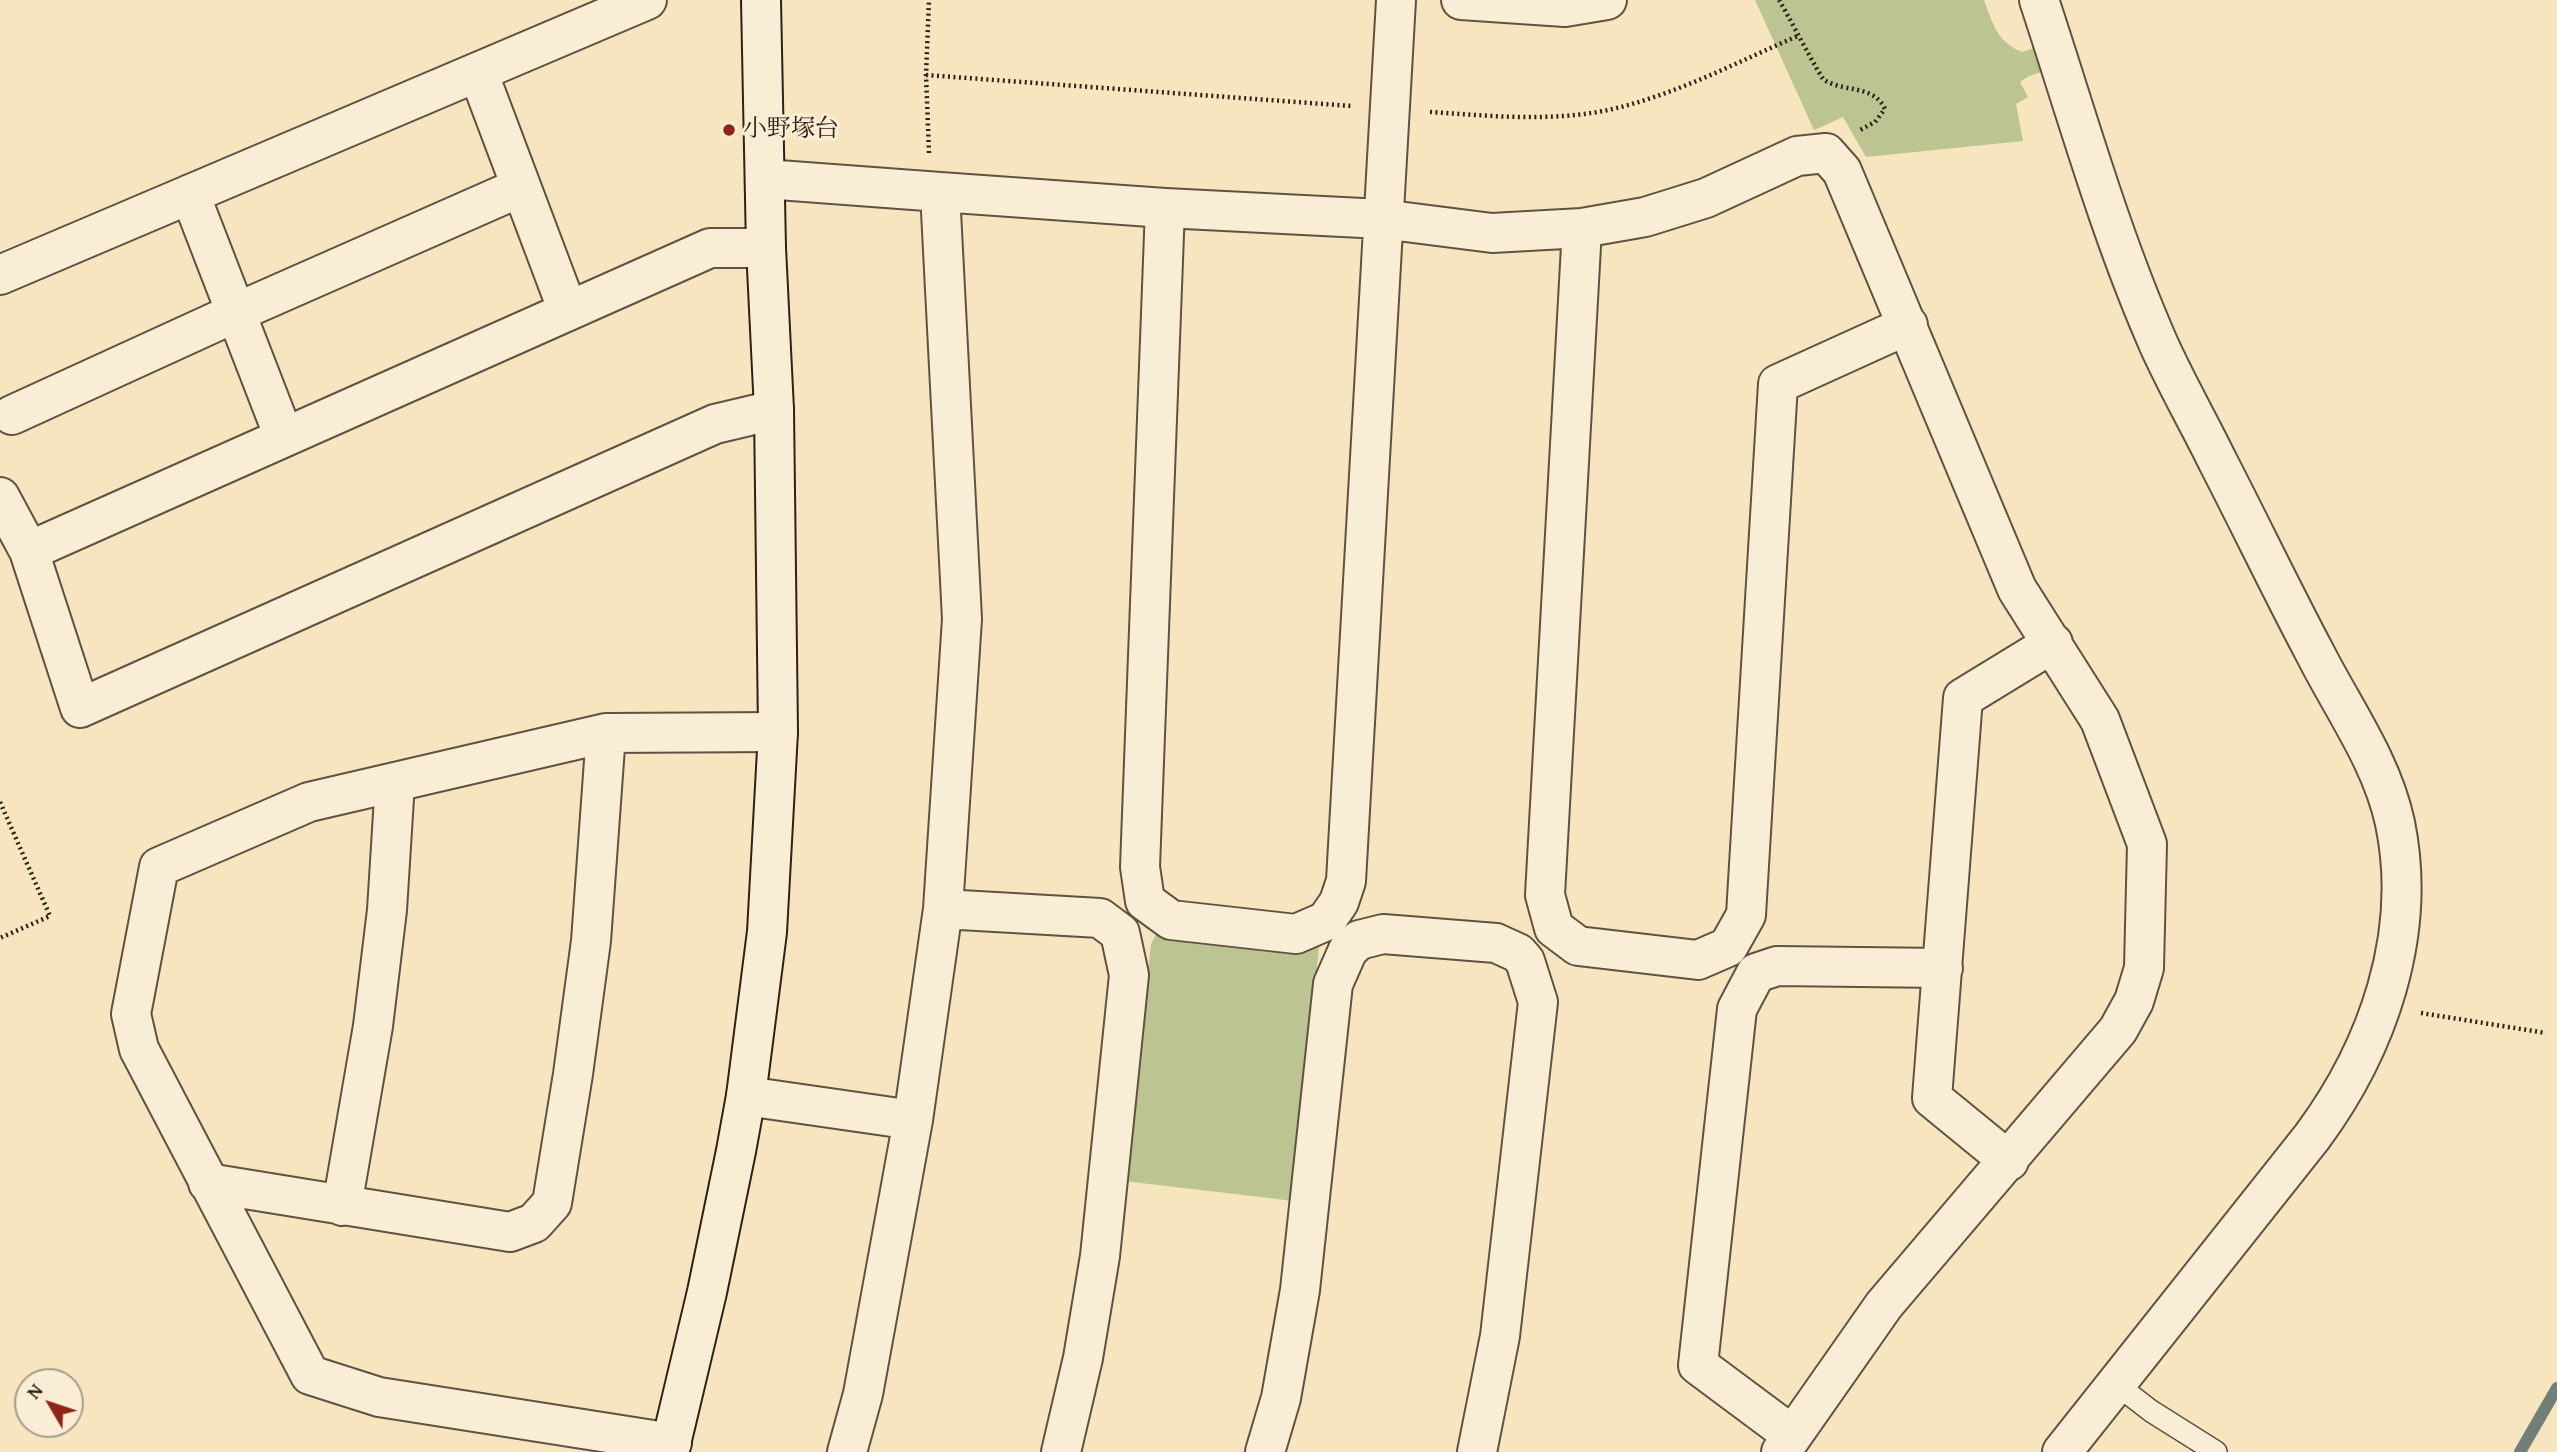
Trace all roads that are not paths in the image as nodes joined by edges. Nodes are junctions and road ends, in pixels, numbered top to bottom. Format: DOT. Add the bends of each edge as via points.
graph roads {
  1 [pos="647,0"];
  2 [pos="761,0"];
  3 [pos="1396,0"];
  4 [pos="1461,0"];
  5 [pos="1607,0"];
  6 [pos="2039,0"];
  7 [pos="478,72"];
  8 [pos="765,179"];
  9 [pos="521,187"];
  10 [pos="940,192"];
  11 [pos="190,194"];
  12 [pos="1165,208"];
  13 [pos="1382,219"];
  14 [pos="1582,229"];
  15 [pos="766,248"];
  16 [pos="0,275"];
  17 [pos="568,312"];
  18 [pos="235,313"];
  19 [pos="1908,325"];
  20 [pos="774,410"];
  21 [pos="12,415"];
  22 [pos="284,437"];
  23 [pos="0,497"];
  24 [pos="29,551"];
  25 [pos="2053,643"];
  26 [pos="778,732"];
  27 [pos="606,733"];
  28 [pos="396,782"];
  29 [pos="943,909"];
  30 [pos="1942,968"];
  31 [pos="747,1096"];
  32 [pos="913,1120"];
  33 [pos="2009,1161"];
  34 [pos="208,1183"];
  35 [pos="342,1206"];
  36 [pos="2116,1384"];
  37 [pos="1786,1444"];
  38 [pos="670,1448"];
  39 [pos="847,1452"];
  40 [pos="1061,1452"];
  41 [pos="1265,1452"];
  42 [pos="1477,1452"];
  43 [pos="2062,1452"];
  44 [pos="2217,1452"];
  1 -- 7 [label="street"];
  2 -- 8 [label="street"];
  3 -- 13 [label="street"];
  4 -- 5 [label="street" via="1565,7"];
  6 -- 36 [label="street" via="2115,232 2160,345 2386,790 2400,863 2394,959 2367,1045 2331,1111"];
  7 -- 9 [label="street"];
  7 -- 11 [label="street"];
  8 -- 10 [label="street"];
  8 -- 15 [label="street"];
  9 -- 17 [label="street"];
  9 -- 18 [label="street"];
  10 -- 12 [label="street"];
  10 -- 29 [label="street" via="962,620"];
  11 -- 16 [label="street"];
  11 -- 18 [label="street"];
  12 -- 13 [label="street"];
  12 -- 13 [label="street" via="1140,867 1145,901 1171,920 1296,934 1326,921 1346,881"];
  13 -- 14 [label="street" via="1492,233"];
  14 -- 19 [label="street" via="1694,202 1797,156 1826,153 1842,171"];
  14 -- 19 [label="street" via="1545,895 1554,928 1578,946 1698,960 1728,947 1746,915 1778,384"];
  15 -- 17 [label="street" via="710,248"];
  15 -- 20 [label="street"];
  17 -- 22 [label="street"];
  18 -- 21 [label="street"];
  18 -- 22 [label="street"];
  19 -- 25 [label="street" via="2017,589"];
  20 -- 24 [label="street" via="715,424 80,708"];
  20 -- 26 [label="street"];
  22 -- 24 [label="street"];
  23 -- 24 [label="street"];
  25 -- 30 [label="street" via="1963,698"];
  25 -- 33 [label="street" via="2100,720 2147,844 2144,968 2134,1001 2118,1030"];
  26 -- 27 [label="street"];
  26 -- 31 [label="street" via="767,932"];
  27 -- 28 [label="street"];
  27 -- 35 [label="street" via="591,941 552,1203 534,1223 510,1232"];
  28 -- 34 [label="street" via="309,802 159,867 131,1014 139,1049"];
  28 -- 35 [label="street" via="373,1026"];
  29 -- 32 [label="street"];
  29 -- 40 [label="street" via="1100,918 1120,933 1129,975 1100,1256"];
  30 -- 33 [label="street" via="1932,1098"];
  30 -- 37 [label="street" via="1777,966 1756,973 1737,1009 1698,1364"];
  31 -- 32 [label="street"];
  31 -- 38 [label="street"];
  32 -- 39 [label="street" via="863,1394"];
  33 -- 37 [label="street" via="1884,1305"];
  34 -- 35 [label="street"];
  34 -- 38 [label="street" via="310,1375 379,1398"];
  36 -- 43 [label="street"];
  36 -- 44 [label="lane"];
  41 -- 42 [label="street" via="1281,1398 1300,1290 1333,984 1348,950 1359,940 1382,934 1496,943 1525,961 1538,1002 1500,1336"];
}
